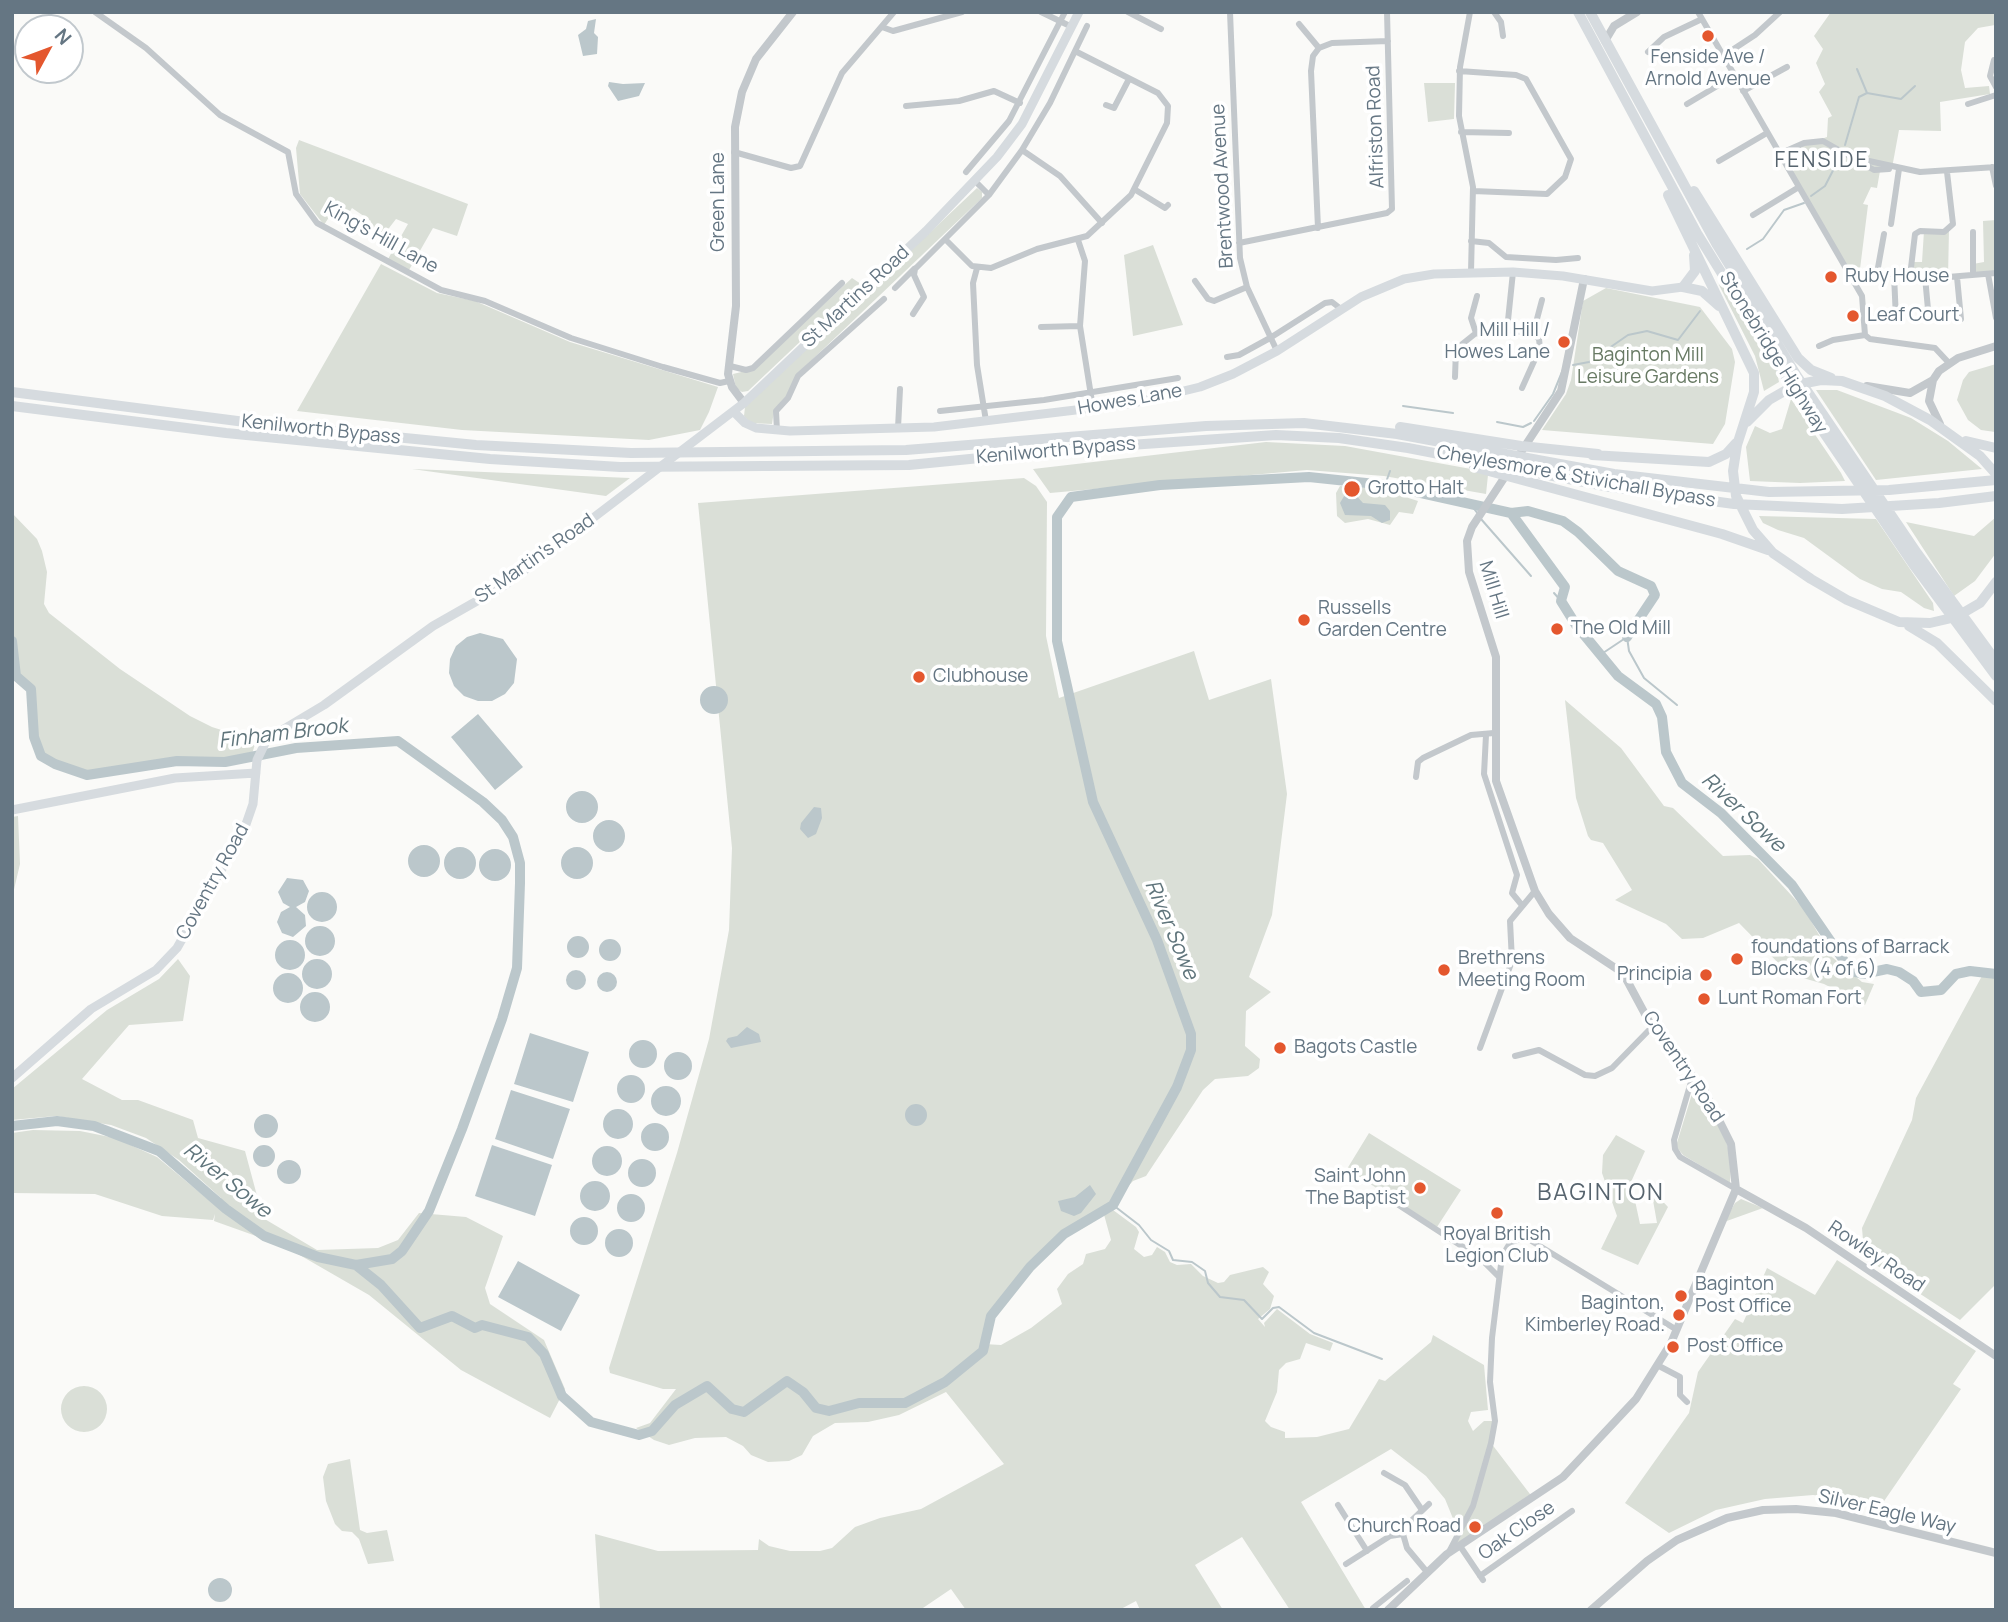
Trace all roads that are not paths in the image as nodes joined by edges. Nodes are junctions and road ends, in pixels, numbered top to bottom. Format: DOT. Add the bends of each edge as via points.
graph roads {
  1 [pos="95,12"];
  2 [pos="793,12"];
  3 [pos="894,12"];
  4 [pos="962,12"];
  5 [pos="1041,12"];
  6 [pos="1065,12"];
  7 [pos="1079,12"];
  8 [pos="1128,12"];
  9 [pos="1230,12"];
  10 [pos="1387,12"];
  11 [pos="1470,12"];
  12 [pos="1494,12"];
  13 [pos="1578,12"];
  14 [pos="1637,12"];
  15 [pos="1780,12"];
  16 [pos="1592,16"];
  17 [pos="1700,16"];
  18 [pos="1160,17"];
  19 [pos="1620,21"];
  20 [pos="1060,22"];
  21 [pos="1299,24"];
  22 [pos="1087,26"];
  23 [pos="882,27"];
  24 [pos="1072,27"];
  25 [pos="1503,36"];
  26 [pos="1388,41"];
  27 [pos="1605,41"];
  28 [pos="1319,48"];
  29 [pos="1075,51"];
  30 [pos="1648,52"];
  31 [pos="1723,56"];
  32 [pos="1994,60"];
  33 [pos="1787,67"];
  34 [pos="1459,71"];
  35 [pos="1734,76"];
  36 [pos="1129,79"];
  37 [pos="1996,88"];
  38 [pos="1743,91"];
  39 [pos="1996,95"];
  40 [pos="1020,103"];
  41 [pos="1687,104"];
  42 [pos="1968,104"];
  43 [pos="1106,105"];
  44 [pos="903,106"];
  45 [pos="1461,132"];
  46 [pos="1509,133"];
  47 [pos="1767,133"];
  48 [pos="1022,150"];
  49 [pos="734,152"];
  50 [pos="1652,154"];
  51 [pos="1779,154"];
  52 [pos="1669,159"];
  53 [pos="1719,161"];
  54 [pos="1994,167"];
  55 [pos="1896,169"];
  56 [pos="966,172"];
  57 [pos="1947,172"];
  58 [pos="975,181"];
  59 [pos="1996,186"];
  60 [pos="1798,187"];
  61 [pos="1134,189"];
  62 [pos="1473,191"];
  63 [pos="989,195"];
  64 [pos="1168,205"];
  65 [pos="1753,215"];
  66 [pos="1102,223"];
  67 [pos="1891,224"];
  68 [pos="1318,228"];
  69 [pos="1973,232"];
  70 [pos="1884,234"];
  71 [pos="945,239"];
  72 [pos="1078,240"];
  73 [pos="1471,241"];
  74 [pos="1239,243"];
  75 [pos="1693,250"];
  76 [pos="1578,258"];
  77 [pos="977,268"];
  78 [pos="915,269"];
  79 [pos="1471,272"];
  80 [pos="1513,272"];
  81 [pos="1877,273"];
  82 [pos="1992,274"];
  83 [pos="1894,275"];
  84 [pos="1973,275"];
  85 [pos="1910,276"];
  86 [pos="1925,276"];
  87 [pos="1957,277"];
  88 [pos="1584,279"];
  89 [pos="1853,280"];
  90 [pos="1195,281"];
  91 [pos="842,284"];
  92 [pos="1247,287"];
  93 [pos="1684,287"];
  94 [pos="895,288"];
  95 [pos="1477,296"];
  96 [pos="884,299"];
  97 [pos="1542,300"];
  98 [pos="1341,309"];
  99 [pos="1726,313"];
  100 [pos="913,314"];
  101 [pos="1896,318"];
  102 [pos="1996,318"];
  103 [pos="1961,319"];
  104 [pos="1929,320"];
  105 [pos="1080,326"];
  106 [pos="1038,327"];
  107 [pos="1507,330"];
  108 [pos="1476,333"];
  109 [pos="1534,334"];
  110 [pos="1865,335"];
  111 [pos="1270,338"];
  112 [pos="1819,346"];
  113 [pos="1996,346"];
  114 [pos="1277,351"];
  115 [pos="1227,357"];
  116 [pos="1949,363"];
  117 [pos="730,366"];
  118 [pos="1178,377"];
  119 [pos="1455,377"];
  120 [pos="1793,378"];
  121 [pos="1835,380"];
  122 [pos="1933,380"];
  123 [pos="729,382"];
  124 [pos="1859,385"];
  125 [pos="1522,388"];
  126 [pos="900,389"];
  127 [pos="12,392"];
  128 [pos="1090,392"];
  129 [pos="744,403"];
  130 [pos="12,406"];
  131 [pos="983,406"];
  132 [pos="1093,408"];
  133 [pos="940,411"];
  134 [pos="734,412"];
  135 [pos="986,421"];
  136 [pos="1745,424"];
  137 [pos="1206,426"];
  138 [pos="898,428"];
  139 [pos="776,431"];
  140 [pos="1949,433"];
  141 [pos="1740,438"];
  142 [pos="1408,448"];
  143 [pos="1996,448"];
  144 [pos="1518,451"];
  145 [pos="1533,452"];
  146 [pos="1519,473"];
  147 [pos="1995,475"];
  148 [pos="1996,496"];
  149 [pos="1773,553"];
  150 [pos="1996,582"];
  151 [pos="1899,622"];
  152 [pos="1962,624"];
  153 [pos="1996,661"];
  154 [pos="1996,676"];
  155 [pos="1996,701"];
  156 [pos="1490,734"];
  157 [pos="262,747"];
  158 [pos="256,773"];
  159 [pos="1416,778"];
  160 [pos="12,810"];
  161 [pos="1535,891"];
  162 [pos="1521,904"];
  163 [pos="1653,1027"];
  164 [pos="1479,1048"];
  165 [pos="1516,1056"];
  166 [pos="1693,1075"];
  167 [pos="12,1078"];
  168 [pos="1737,1189"];
  169 [pos="1391,1200"];
  170 [pos="1502,1256"];
  171 [pos="1480,1258"];
  172 [pos="1499,1277"];
  173 [pos="1677,1329"];
  174 [pos="1996,1356"];
  175 [pos="1659,1366"];
  176 [pos="1687,1402"];
  177 [pos="1384,1473"];
  178 [pos="1429,1504"];
  179 [pos="1338,1505"];
  180 [pos="1422,1510"];
  181 [pos="1572,1511"];
  182 [pos="1403,1534"];
  183 [pos="1460,1546"];
  184 [pos="1367,1550"];
  185 [pos="1996,1553"];
  186 [pos="1447,1554"];
  187 [pos="1346,1564"];
  188 [pos="1427,1572"];
  189 [pos="1407,1581"];
  190 [pos="1385,1598"];
  191 [pos="1373,1608"];
  192 [pos="1390,1608"];
  193 [pos="1591,1610"];
  1 -- 123 [label="street, King's Hill Lane" via="146,48 220,116 288,152 296,194 317,223 440,289 485,301 571,338"];
  2 -- 49 [label="street, Green Lane" via="766,43 748,76 737,112"];
  3 -- 23 [label="street"];
  4 -- 23 [label="street" via="894,32"];
  5 -- 20 [label="street"];
  6 -- 20 [label="street"];
  7 -- 24 [label="main road, St Martins Road"];
  8 -- 18 [label="street" via="1158,28"];
  9 -- 74 [label="street, Brentwood Avenue"];
  10 -- 26 [label="street, Alfriston Road"];
  11 -- 34 [label="street"];
  12 -- 25 [label="street"];
  13 -- 50 [label="highway, Stonebridge Highway"];
  14 -- 19 [label="street"];
  15 -- 31 [label="street"];
  16 -- 19 [label="street" via="1605,23"];
  16 -- 27 [label="highway, Stonebridge Highway"];
  17 -- 30 [label="street"];
  17 -- 31 [label="street"];
  19 -- 27 [label="street"];
  20 -- 24 [label="street"];
  20 -- 40 [label="street"];
  21 -- 28 [label="street"];
  22 -- 29 [label="street, St Martins Road"];
  23 -- 49 [label="street" via="842,74 800,166 791,168"];
  24 -- 58 [label="main road, St Martins Road" via="1022,124"];
  26 -- 28 [label="street" via="1337,42"];
  26 -- 68 [label="street, Alfriston Road" via="1394,206 1387,213"];
  27 -- 52 [label="highway, Stonebridge Highway"];
  28 -- 68 [label="street" via="1311,71"];
  29 -- 36 [label="street"];
  29 -- 48 [label="street, St Martins Road"];
  31 -- 35 [label="street"];
  32 -- 37 [label="street" via="1990,76"];
  33 -- 38 [label="street"];
  34 -- 45 [label="street"];
  34 -- 62 [label="street" via="1526,79 1571,159 1569,173 1547,194"];
  35 -- 38 [label="street"];
  35 -- 41 [label="street"];
  36 -- 43 [label="street" via="1114,108"];
  36 -- 61 [label="street" via="1162,96 1168,110 1167,122"];
  38 -- 47 [label="street"];
  39 -- 42 [label="street"];
  40 -- 44 [label="street" via="994,91 959,101"];
  40 -- 56 [label="street"];
  45 -- 46 [label="street"];
  45 -- 62 [label="street"];
  47 -- 51 [label="street"];
  47 -- 53 [label="street"];
  48 -- 63 [label="street, St Martins Road"];
  48 -- 66 [label="street" via="1060,176"];
  49 -- 117 [label="street, Green Lane" via="736,306"];
  50 -- 75 [label="highway"];
  50 -- 120 [label="highway, Stonebridge Highway" via="1698,236"];
  51 -- 55 [label="street" via="1814,141 1825,142 1854,158"];
  51 -- 60 [label="street"];
  52 -- 120 [label="highway, Stonebridge Highway"];
  52 -- 121 [label="highway" via="1798,358 1811,370"];
  54 -- 57 [label="street"];
  54 -- 59 [label="street"];
  55 -- 57 [label="street"];
  55 -- 67 [label="street"];
  57 -- 85 [label="street" via="1952,224 1944,232 1920,230 1915,234"];
  58 -- 63 [label="street"];
  58 -- 129 [label="main road, St Martins Road"];
  60 -- 65 [label="street"];
  60 -- 89 [label="street"];
  61 -- 64 [label="street" via="1165,208"];
  61 -- 66 [label="street"];
  62 -- 73 [label="street"];
  63 -- 71 [label="street, St Martins Road"];
  66 -- 72 [label="street"];
  68 -- 74 [label="street, Alfriston Road"];
  69 -- 84 [label="street"];
  70 -- 81 [label="street"];
  71 -- 77 [label="street"];
  71 -- 78 [label="street, St Martins Road"];
  72 -- 77 [label="street" via="1037,249 991,268"];
  72 -- 105 [label="street" via="1085,261"];
  73 -- 76 [label="street" via="1489,243 1506,257"];
  73 -- 79 [label="street"];
  74 -- 92 [label="street, Brentwood Avenue"];
  75 -- 93 [label="highway" via="1695,271"];
  75 -- 99 [label="highway"];
  77 -- 131 [label="street" via="972,283"];
  78 -- 94 [label="street, St Martins Road"];
  78 -- 100 [label="street, St Martins Road" via="924,297"];
  79 -- 80 [label="main road, Howes Lane"];
  79 -- 98 [label="main road, Howes Lane" via="1404,279"];
  80 -- 88 [label="main road, Howes Lane"];
  80 -- 107 [label="street"];
  81 -- 83 [label="street"];
  81 -- 89 [label="street"];
  82 -- 84 [label="street"];
  82 -- 102 [label="street"];
  83 -- 85 [label="street"];
  83 -- 101 [label="street"];
  84 -- 87 [label="street"];
  85 -- 86 [label="street"];
  86 -- 87 [label="street"];
  86 -- 104 [label="street"];
  87 -- 103 [label="street"];
  88 -- 93 [label="main road, Howes Lane" via="1653,291"];
  88 -- 156 [label="street, Mill Hill" via="1561,391 1469,533 1469,572 1496,657"];
  89 -- 110 [label="street" via="1864,302"];
  90 -- 92 [label="street" via="1213,301"];
  91 -- 117 [label="street" via="753,368"];
  92 -- 111 [label="street, Brentwood Avenue"];
  93 -- 99 [label="highway" via="1702,291"];
  95 -- 108 [label="street" via="1471,318"];
  96 -- 139 [label="street, St Martins Road" via="798,376 776,411"];
  97 -- 109 [label="street"];
  98 -- 111 [label="street, Howes Lane" via="1325,303"];
  98 -- 114 [label="main road, Howes Lane"];
  99 -- 136 [label="highway" via="1754,373"];
  105 -- 106 [label="street"];
  105 -- 128 [label="street"];
  107 -- 108 [label="street"];
  107 -- 109 [label="street"];
  108 -- 119 [label="street" via="1456,349"];
  109 -- 125 [label="street" via="1541,348"];
  110 -- 112 [label="street"];
  110 -- 116 [label="street" via="1932,347"];
  111 -- 114 [label="street, Brentwood Avenue"];
  111 -- 115 [label="street"];
  113 -- 116 [label="street"];
  114 -- 132 [label="main road, Howes Lane" via="1200,387"];
  116 -- 122 [label="street"];
  117 -- 123 [label="street, Green Lane"];
  118 -- 128 [label="street, Howes Lane"];
  120 -- 152 [label="highway, Stonebridge Highway"];
  121 -- 124 [label="highway"];
  121 -- 136 [label="highway" via="1795,385 1769,400"];
  122 -- 124 [label="street" via="1910,393"];
  122 -- 140 [label="street" via="1930,405"];
  123 -- 129 [label="street"];
  124 -- 140 [label="highway"];
  126 -- 138 [label="street"];
  127 -- 137 [label="highway, Kenilworth Bypass" via="476,445 631,453 906,450"];
  128 -- 131 [label="street, Howes Lane"];
  128 -- 132 [label="street"];
  129 -- 134 [label="main road, St Martins Road"];
  130 -- 142 [label="highway, Kenilworth Bypass" via="240,435 621,467 909,464 1276,435"];
  131 -- 133 [label="street, Howes Lane"];
  131 -- 135 [label="street"];
  132 -- 135 [label="main road, Howes Lane"];
  134 -- 139 [label="main road, Howes Lane" via="751,426"];
  134 -- 157 [label="main road, St Martin's Road" via="505,585 425,631 324,705 274,734"];
  135 -- 138 [label="main road, Howes Lane"];
  136 -- 141 [label="highway"];
  137 -- 144 [label="highway, Cheylesmore & Stivichall Bypass" via="1304,423"];
  137 -- 144 [label="highway" via="1226,420 1294,418 1392,426"];
  138 -- 139 [label="main road, Howes Lane"];
  140 -- 143 [label="highway"];
  140 -- 147 [label="highway"];
  141 -- 145 [label="highway" via="1726,454 1709,462"];
  141 -- 149 [label="highway" via="1733,465 1736,496 1748,523"];
  142 -- 146 [label="highway, Cheylesmore & Stivichall Bypass"];
  144 -- 145 [label="highway, Cheylesmore & Stivichall Bypass"];
  145 -- 147 [label="highway, Cheylesmore & Stivichall Bypass" via="1640,477 1769,492 1889,491"];
  146 -- 148 [label="highway, Cheylesmore & Stivichall Bypass" via="1746,505 1842,509"];
  146 -- 149 [label="highway"];
  149 -- 151 [label="highway" via="1829,590"];
  150 -- 151 [label="highway" via="1980,603 1956,617 1930,623"];
  151 -- 155 [label="highway" via="1937,643"];
  152 -- 153 [label="highway, Stonebridge Highway"];
  152 -- 154 [label="highway, Stonebridge Highway"];
  156 -- 159 [label="street" via="1471,734 1423,758"];
  156 -- 161 [label="street, Mill Hill" via="1496,781"];
  156 -- 162 [label="street, Mill Hill" via="1485,774 1517,875 1512,893"];
  157 -- 158 [label="main road, Coventry Road"];
  158 -- 160 [label="main road" via="175,778"];
  158 -- 167 [label="main road, Coventry Road" via="244,830 177,948 156,970 82,1017"];
  161 -- 162 [label="street"];
  161 -- 163 [label="street, Coventry Road" via="1570,938 1623,973"];
  162 -- 164 [label="street" via="1509,925 1512,961"];
  163 -- 165 [label="street" via="1598,1076 1585,1075 1539,1050"];
  163 -- 166 [label="street, Coventry Road"];
  166 -- 168 [label="street, Coventry Road" via="1731,1144"];
  166 -- 168 [label="street" via="1675,1149 1680,1157"];
  168 -- 173 [label="street"];
  168 -- 174 [label="street, Rowley Road" via="1806,1228"];
  169 -- 171 [label="street"];
  170 -- 171 [label="street"];
  170 -- 172 [label="street"];
  170 -- 173 [label="street" via="1510,1243 1525,1237"];
  171 -- 172 [label="street"];
  172 -- 186 [label="street" via="1490,1361 1495,1421 1491,1443 1473,1506"];
  173 -- 175 [label="street"];
  175 -- 176 [label="street" via="1680,1377 1680,1395"];
  175 -- 183 [label="street" via="1574,1468"];
  177 -- 180 [label="street" via="1405,1485"];
  178 -- 180 [label="street"];
  179 -- 184 [label="street"];
  180 -- 182 [label="street"];
  181 -- 183 [label="street, Oak Close" via="1481,1578"];
  182 -- 184 [label="street"];
  182 -- 188 [label="street" via="1407,1548"];
  183 -- 186 [label="street"];
  184 -- 187 [label="street"];
  185 -- 193 [label="street, Silver Eagle Way" via="1836,1513 1763,1510 1727,1518 1677,1540"];
  186 -- 188 [label="street"];
  188 -- 192 [label="street"];
  189 -- 190 [label="street"];
  190 -- 191 [label="street"];
  190 -- 192 [label="street"];
}
